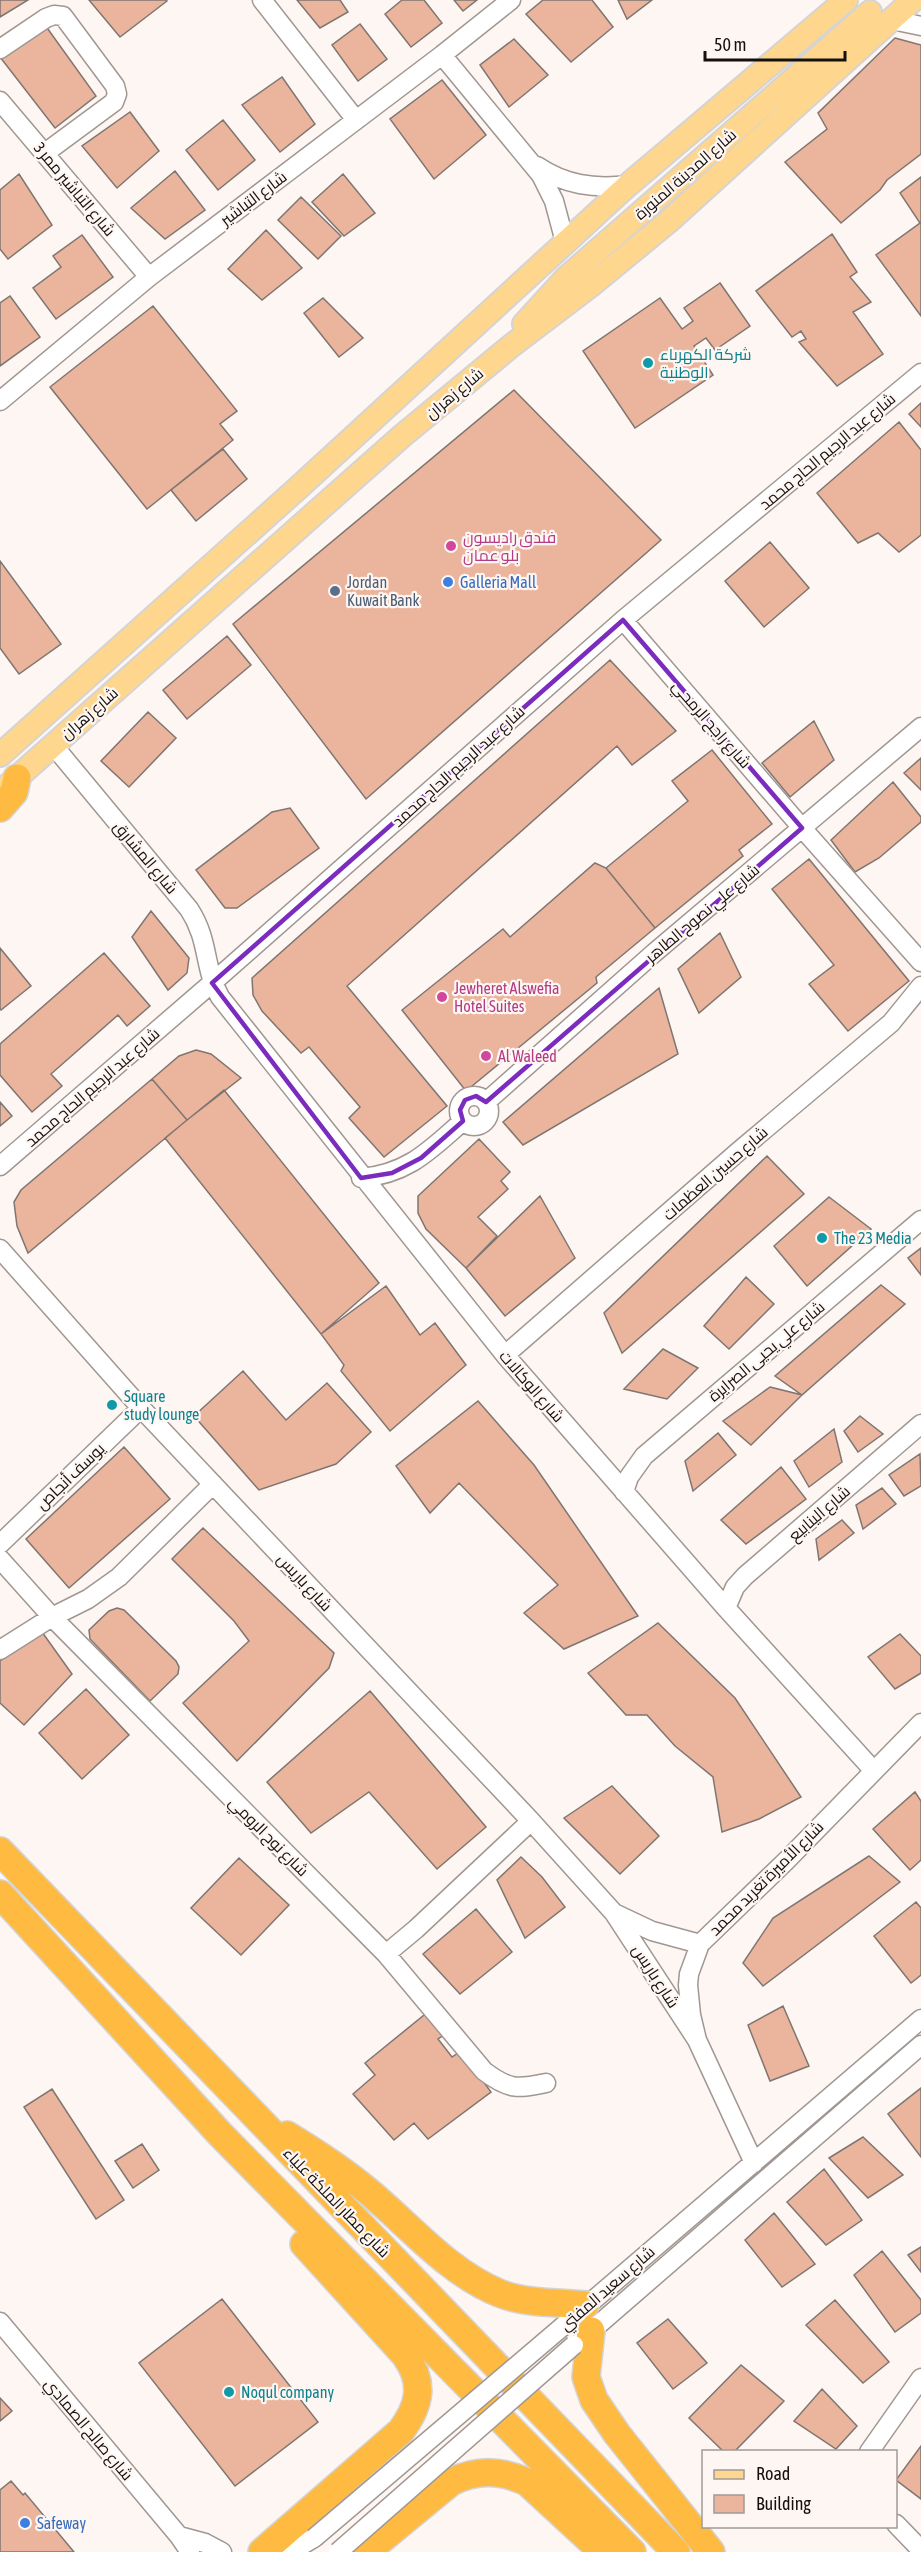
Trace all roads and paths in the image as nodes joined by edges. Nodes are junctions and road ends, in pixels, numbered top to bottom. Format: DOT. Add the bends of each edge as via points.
graph roads {
  1 [pos="262,0"];
  2 [pos="510,0"];
  3 [pos="846,0"];
  4 [pos="913,0"];
  5 [pos="870,12"];
  6 [pos="892,20"];
  7 [pos="921,26"];
  8 [pos="0,49"];
  9 [pos="442,55"];
  10 [pos="0,101"];
  11 [pos="356,120"];
  12 [pos="45,153"];
  13 [pos="532,164"];
  14 [pos="628,185"];
  15 [pos="565,242"];
  16 [pos="149,277"];
  17 [pos="511,346"];
  18 [pos="921,373"];
  19 [pos="0,401"];
  20 [pos="623,620"];
  21 [pos="921,727"];
  22 [pos="53,745"];
  23 [pos="0,754"];
  24 [pos="9,785"];
  25 [pos="0,808"];
  26 [pos="802,828"];
  27 [pos="921,962"];
  28 [pos="212,983"];
  29 [pos="921,986"];
  30 [pos="0,1166"];
  31 [pos="361,1178"];
  32 [pos="921,1220"];
  33 [pos="0,1249"];
  34 [pos="505,1355"];
  35 [pos="141,1408"];
  36 [pos="921,1424"];
  37 [pos="213,1484"];
  38 [pos="624,1491"];
  39 [pos="0,1544"];
  40 [pos="0,1559"];
  41 [pos="726,1608"];
  42 [pos="52,1617"];
  43 [pos="0,1650"];
  44 [pos="921,1723"];
  45 [pos="874,1771"];
  46 [pos="531,1821"];
  47 [pos="0,1831"];
  48 [pos="0,1851"];
  49 [pos="36,1888"];
  50 [pos="1,1895"];
  51 [pos="614,1913"];
  52 [pos="700,1944"];
  53 [pos="386,1954"];
  54 [pos="921,2019"];
  55 [pos="697,2040"];
  56 [pos="921,2045"];
  57 [pos="546,2082"];
  58 [pos="252,2114"];
  59 [pos="220,2134"];
  60 [pos="754,2163"];
  61 [pos="585,2305"];
  62 [pos="0,2322"];
  63 [pos="582,2338"];
  64 [pos="921,2378"];
  65 [pos="870,2450"];
  66 [pos="897,2525"];
  67 [pos="179,2536"];
  68 [pos="921,2550"];
  69 [pos="190,2552"];
  70 [pos="222,2552"];
  71 [pos="262,2552"];
  72 [pos="290,2552"];
  73 [pos="338,2552"];
  74 [pos="366,2552"];
  75 [pos="603,2552"];
  76 [pos="632,2552"];
  77 [pos="676,2552"];
  78 [pos="711,2552"];
  1 -- 11 [label="street"];
  2 -- 9 [label="street, شارع التباشير"];
  3 -- 14 [label="main road, شارع زهران"];
  4 -- 6 [label="main road, شارع زهران"];
  5 -- 17 [label="main road, شارع المدينة المنورة" via="566,278 533,312"];
  6 -- 7 [label="street"];
  6 -- 17 [label="main road, شارع زهران" via="669,221"];
  8 -- 12 [label="street" via="46,18 63,16 115,86 114,102"];
  9 -- 11 [label="street, شارع التباشير"];
  9 -- 13 [label="street"];
  10 -- 12 [label="street, شارع التباشير ممر 3"];
  11 -- 16 [label="street, شارع التباشير"];
  12 -- 16 [label="street, شارع التباشير ممر 3"];
  13 -- 14 [label="street" via="578,185"];
  13 -- 15 [label="street" via="555,201"];
  14 -- 15 [label="main road, شارع زهران"];
  15 -- 23 [label="main road, شارع زهران"];
  16 -- 19 [label="street, شارع التباشير"];
  17 -- 22 [label="main road, شارع زهران" via="402,436"];
  18 -- 20 [label="street, شارع عبد الرحيم الحاج محمد"];
  20 -- 26 [label="street, شارع راجح الرمحي"];
  20 -- 28 [label="street, شارع عبد الرحيم الحاج محمد"];
  21 -- 26 [label="street, شارع علي نصوح الطاهر"];
  22 -- 24 [label="main road, شارع زهران"];
  22 -- 28 [label="street, شارع المشارق" via="189,909 204,939"];
  24 -- 25 [label="highway" via="14,792"];
  26 -- 27 [label="street, شارع راجح الرمحي"];
  26 -- 31 [label="street, شارع علي نصوح الطاهر" via="486,1102 489,1113 484,1123 473,1126 463,1121 407,1167"];
  28 -- 30 [label="street, شارع عبد الرحيم الحاج محمد"];
  28 -- 31 [label="street, شارع الوكالات"];
  29 -- 34 [label="street, شارع حسين العظمات" via="891,1023"];
  31 -- 34 [label="street, شارع الوكالات"];
  32 -- 38 [label="street, شارع علي يحيى الصرايرة" via="644,1456"];
  33 -- 35 [label="street, شارع باريس"];
  34 -- 38 [label="street, شارع الوكالات"];
  35 -- 37 [label="street, شارع باريس"];
  35 -- 39 [label="street, يوسف أنجاص"];
  36 -- 41 [label="street, شارع الينابيع" via="745,1576"];
  37 -- 42 [label="street" via="119,1577"];
  37 -- 46 [label="street, شارع باريس"];
  38 -- 41 [label="street, شارع الوكالات"];
  40 -- 42 [label="street, شارع نوح الرومي"];
  41 -- 45 [label="street, شارع الوكالات"];
  42 -- 43 [label="street"];
  42 -- 53 [label="street, شارع نوح الرومي"];
  44 -- 45 [label="street, شارع الأميرة تغريد محمد"];
  45 -- 52 [label="street, شارع الأميرة تغريد محمد"];
  46 -- 51 [label="street, شارع باريس"];
  46 -- 53 [label="street"];
  47 -- 49 [label="highway" via="17,1851"];
  48 -- 49 [label="highway, شارع مطار الملكة علياء"];
  49 -- 58 [label="highway, شارع مطار الملكة علياء"];
  50 -- 59 [label="highway"];
  51 -- 52 [label="street, شارع باريس" via="652,1931"];
  51 -- 55 [label="street, شارع باريس"];
  52 -- 55 [label="street, شارع الأميرة تغريد محمد" via="688,1985"];
  53 -- 57 [label="street, شارع نوح الرومي" via="484,2071 503,2085 518,2088"];
  54 -- 60 [label="street, شارع سعيد المفتي"];
  55 -- 60 [label="street, شارع الأميرة تغريد محمد"];
  56 -- 63 [label="street, شارع سعيد المفتي"];
  58 -- 61 [label="highway" via="343,2172 406,2228 483,2286 526,2300"];
  58 -- 77 [label="highway, شارع مطار الملكة علياء"];
  59 -- 71 [label="highway" via="268,2205 405,2355 418,2384 415,2411 401,2431"];
  59 -- 76 [label="highway"];
  60 -- 61 [label="street, شارع سعيد المفتي"];
  61 -- 72 [label="street, شارع سعيد المفتي, bridge" via="314,2538"];
  62 -- 67 [label="street, شارع صالح الصمادي"];
  63 -- 73 [label="street, شارع سعيد المفتي, bridge"];
  63 -- 78 [label="highway" via="586,2377 594,2400"];
  64 -- 65 [label="street"];
  66 -- 68 [label="street"];
  67 -- 69 [label="street, شارع صالح الصمادي"];
  67 -- 70 [label="street"];
  74 -- 75 [label="highway" via="451,2482 465,2475 488,2472 527,2482"];
}
